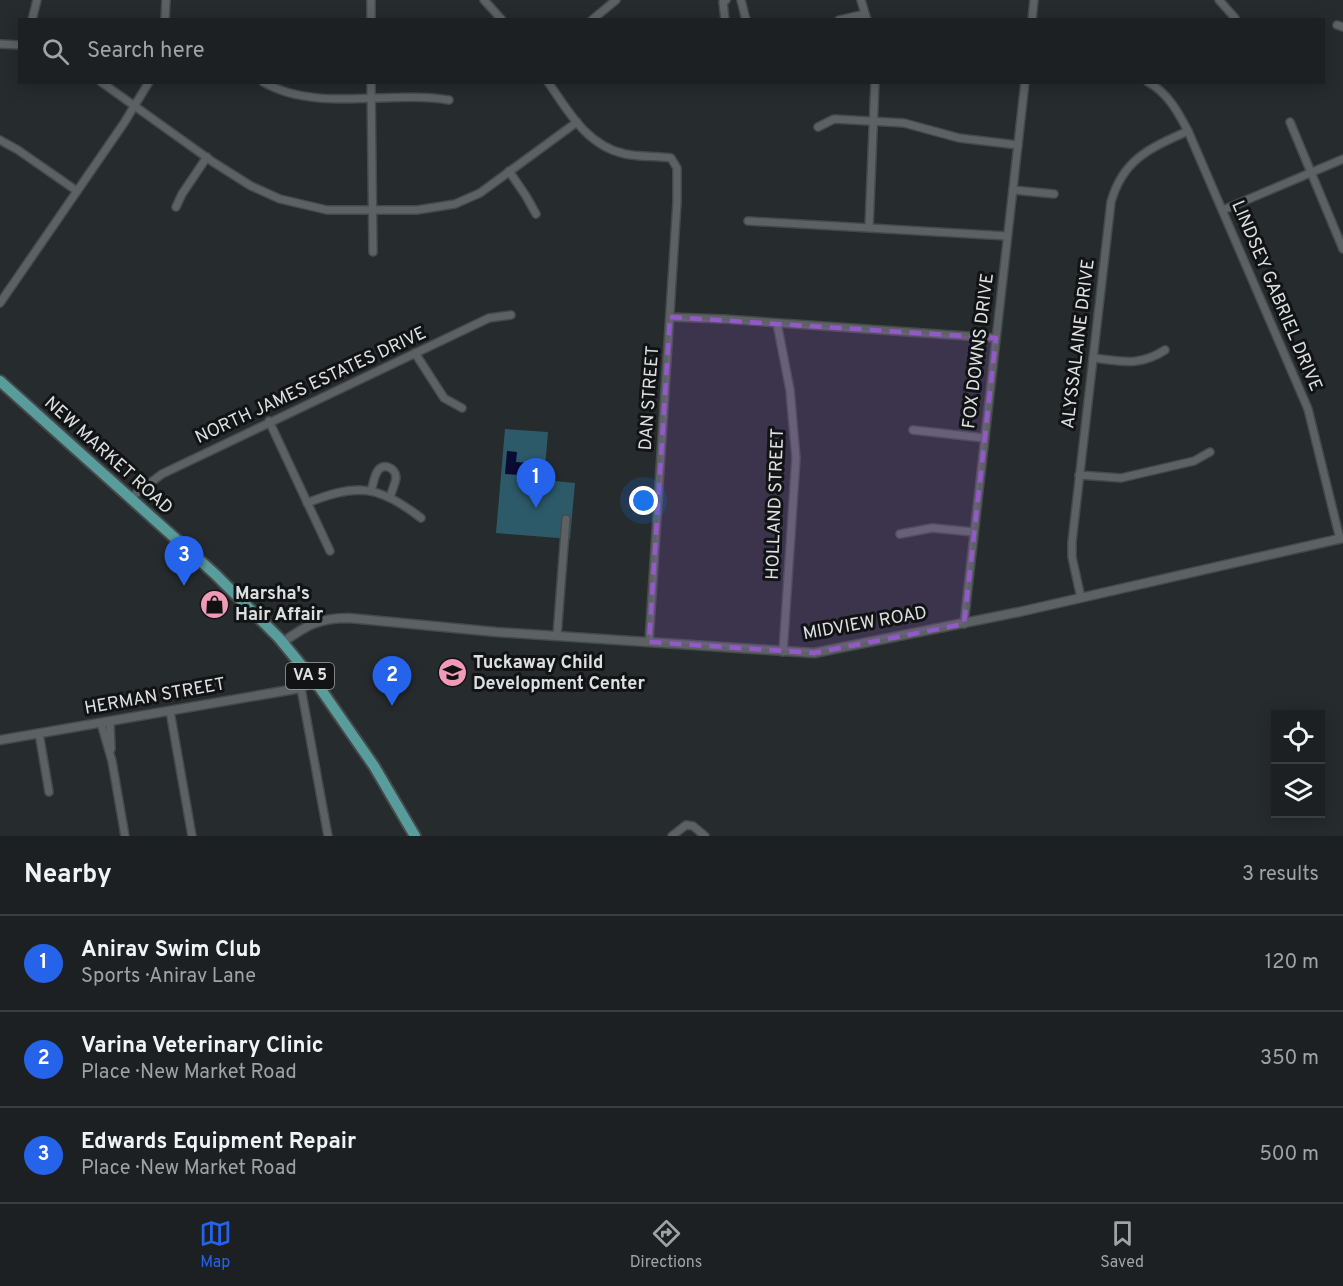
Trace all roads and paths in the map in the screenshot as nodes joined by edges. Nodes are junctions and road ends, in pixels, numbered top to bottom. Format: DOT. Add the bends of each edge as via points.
graph roads {
  1 [pos="37,0"];
  2 [pos="166,0"];
  3 [pos="370,0"];
  4 [pos="483,0"];
  5 [pos="616,0"];
  6 [pos="726,0"];
  7 [pos="741,0"];
  8 [pos="861,0"];
  9 [pos="1034,0"];
  10 [pos="1219,0"];
  11 [pos="866,17"];
  12 [pos="32,18"];
  13 [pos="165,18"];
  14 [pos="371,18"];
  15 [pos="500,18"];
  16 [pos="594,18"];
  17 [pos="724,18"];
  18 [pos="746,18"];
  19 [pos="1032,18"];
  20 [pos="1234,18"];
  21 [pos="0,44"];
  22 [pos="18,45"];
  23 [pos="104,84"];
  24 [pos="148,84"];
  25 [pos="268,84"];
  26 [pos="371,84"];
  27 [pos="549,84"];
  28 [pos="875,84"];
  29 [pos="1025,84"];
  30 [pos="1151,84"];
  31 [pos="372,98"];
  32 [pos="449,100"];
  33 [pos="135,106"];
  34 [pos="577,122"];
  35 [pos="875,122"];
  36 [pos="1290,122"];
  37 [pos="818,127"];
  38 [pos="1188,131"];
  39 [pos="0,140"];
  40 [pos="1018,145"];
  41 [pos="207,157"];
  42 [pos="1343,159"];
  43 [pos="509,171"];
  44 [pos="1310,173"];
  45 [pos="1013,190"];
  46 [pos="77,191"];
  47 [pos="1054,194"];
  48 [pos="176,207"];
  49 [pos="1222,210"];
  50 [pos="373,211"];
  51 [pos="536,214"];
  52 [pos="748,221"];
  53 [pos="869,228"];
  54 [pos="1008,236"];
  55 [pos="1343,249"];
  56 [pos="373,252"];
  57 [pos="0,303"];
  58 [pos="511,315"];
  59 [pos="670,317"];
  60 [pos="777,323"];
  61 [pos="996,338"];
  62 [pos="1165,350"];
  63 [pos="415,353"];
  64 [pos="1093,358"];
  65 [pos="0,381"];
  66 [pos="462,408"];
  67 [pos="269,421"];
  68 [pos="914,430"];
  69 [pos="984,438"];
  70 [pos="1210,452"];
  71 [pos="1079,475"];
  72 [pos="371,491"];
  73 [pos="390,497"];
  74 [pos="130,498"];
  75 [pos="308,503"];
  76 [pos="421,518"];
  77 [pos="566,519"];
  78 [pos="974,532"];
  79 [pos="900,534"];
  80 [pos="1341,538"];
  81 [pos="330,551"];
  82 [pos="1081,598"];
  83 [pos="964,624"];
  84 [pos="557,636"];
  85 [pos="283,642"];
  86 [pos="649,642"];
  87 [pos="783,652"];
  88 [pos="314,681"];
  89 [pos="302,688"];
  90 [pos="170,711"];
  91 [pos="105,722"];
  92 [pos="39,733"];
  93 [pos="0,740"];
  94 [pos="50,792"];
  95 [pos="125,836"];
  96 [pos="192,836"];
  97 [pos="328,836"];
  98 [pos="415,836"];
  99 [pos="672,836"];
  100 [pos="705,836"];
  1 -- 12 [label="street"];
  2 -- 13 [label="street"];
  3 -- 14 [label="street"];
  4 -- 15 [label="street"];
  5 -- 16 [label="street"];
  6 -- 17 [label="street"];
  7 -- 18 [label="street"];
  8 -- 11 [label="street"];
  9 -- 19 [label="street"];
  10 -- 20 [label="street"];
  21 -- 22 [label="street"];
  23 -- 33 [label="street"];
  24 -- 33 [label="street"];
  25 -- 31 [label="street" via="309,96"];
  26 -- 31 [label="street"];
  27 -- 34 [label="street"];
  28 -- 35 [label="street"];
  29 -- 40 [label="street, FOX DOWNS DRIVE"];
  30 -- 38 [label="street, LINDSEY GABRIEL DRIVE" via="1171,103"];
  31 -- 32 [label="street"];
  31 -- 50 [label="street"];
  33 -- 41 [label="street"];
  33 -- 46 [label="street"];
  34 -- 43 [label="street"];
  34 -- 59 [label="street, DAN STREET" via="589,136 618,152 675,161"];
  35 -- 37 [label="street" via="834,119"];
  35 -- 40 [label="street" via="904,123 959,138"];
  35 -- 53 [label="street"];
  36 -- 44 [label="street"];
  38 -- 49 [label="street, LINDSEY GABRIEL DRIVE"];
  38 -- 64 [label="street, ALYSSALAINE DRIVE" via="1141,154 1115,188"];
  39 -- 46 [label="street"];
  40 -- 45 [label="street, FOX DOWNS DRIVE"];
  41 -- 48 [label="street"];
  41 -- 50 [label="street" via="280,200 327,210"];
  42 -- 44 [label="street"];
  43 -- 50 [label="street" via="480,192 454,204 432,209"];
  43 -- 51 [label="street"];
  44 -- 49 [label="street"];
  44 -- 55 [label="street"];
  45 -- 47 [label="street"];
  45 -- 54 [label="street, FOX DOWNS DRIVE"];
  46 -- 57 [label="street"];
  49 -- 80 [label="street, LINDSEY GABRIEL DRIVE" via="1311,416"];
  50 -- 56 [label="street"];
  52 -- 53 [label="street"];
  53 -- 54 [label="street"];
  54 -- 61 [label="street, FOX DOWNS DRIVE"];
  58 -- 63 [label="street, NORTH JAMES ESTATES DRIVE" via="489,318"];
  59 -- 60 [label="street"];
  59 -- 86 [label="street, DAN STREET"];
  60 -- 61 [label="street"];
  60 -- 87 [label="street, HOLLAND STREET" via="790,390 796,458"];
  61 -- 69 [label="street, FOX DOWNS DRIVE"];
  62 -- 64 [label="street" via="1139,362"];
  63 -- 66 [label="street" via="444,398"];
  63 -- 67 [label="street, NORTH JAMES ESTATES DRIVE"];
  64 -- 71 [label="street, ALYSSALAINE DRIVE"];
  65 -- 74 [label="main road, NEW MARKET ROAD / VA 5"];
  67 -- 74 [label="street, NORTH JAMES ESTATES DRIVE" via="162,474"];
  67 -- 75 [label="street"];
  68 -- 69 [label="street"];
  69 -- 78 [label="street, FOX DOWNS DRIVE"];
  70 -- 71 [label="street" via="1194,461 1121,478"];
  71 -- 82 [label="street, ALYSSALAINE DRIVE" via="1072,548"];
  72 -- 73 [label="street"];
  72 -- 73 [label="street" via="377,471 389,467 396,476"];
  72 -- 75 [label="street" via="344,491"];
  73 -- 76 [label="street"];
  74 -- 85 [label="main road, NEW MARKET ROAD / VA 5" via="229,587"];
  75 -- 81 [label="street"];
  77 -- 84 [label="street"];
  78 -- 79 [label="street" via="932,528"];
  78 -- 83 [label="street, FOX DOWNS DRIVE"];
  80 -- 82 [label="street, MIDVIEW ROAD"];
  82 -- 83 [label="street, MIDVIEW ROAD"];
  83 -- 87 [label="street, MIDVIEW ROAD" via="814,652"];
  84 -- 85 [label="street, MIDVIEW ROAD" via="335,618 312,623"];
  84 -- 86 [label="street, MIDVIEW ROAD"];
  85 -- 88 [label="main road, NEW MARKET ROAD / VA 5"];
  86 -- 87 [label="street, MIDVIEW ROAD"];
  88 -- 89 [label="street, HERMAN STREET"];
  88 -- 98 [label="main road, NEW MARKET ROAD / VA 5" via="374,766"];
  89 -- 90 [label="street, HERMAN STREET"];
  89 -- 97 [label="street"];
  90 -- 91 [label="street, HERMAN STREET"];
  90 -- 96 [label="street"];
  91 -- 92 [label="street, HERMAN STREET"];
  91 -- 95 [label="street"];
  92 -- 93 [label="street, HERMAN STREET"];
  92 -- 94 [label="street"];
  99 -- 100 [label="street" via="686,825"];
}
